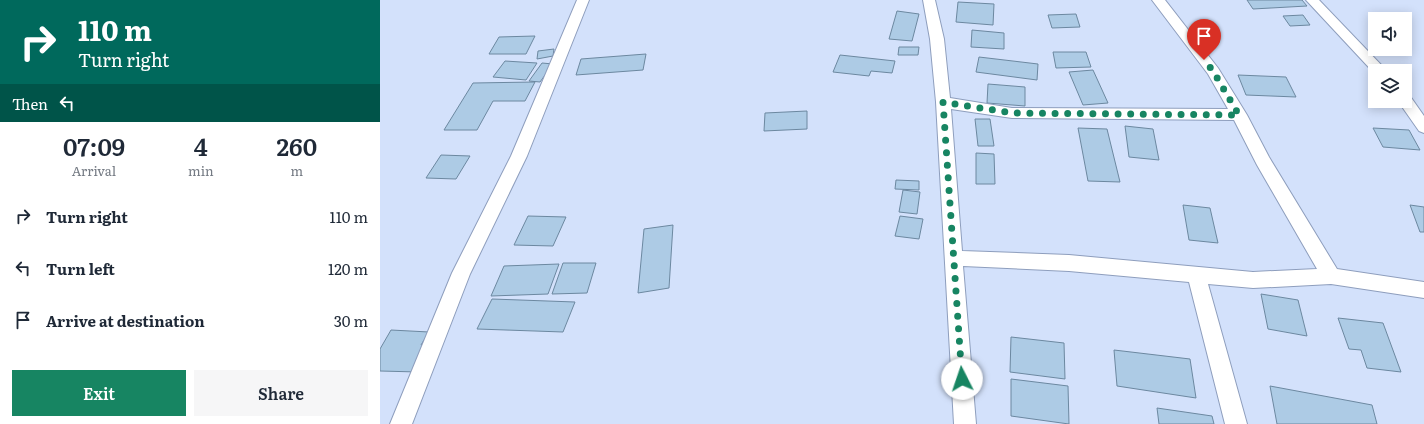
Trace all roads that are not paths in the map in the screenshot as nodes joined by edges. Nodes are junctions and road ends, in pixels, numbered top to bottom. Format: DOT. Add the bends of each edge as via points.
graph roads {
  1 [pos="583,0"];
  2 [pos="929,0"];
  3 [pos="1158,0"];
  4 [pos="1312,0"];
  5 [pos="1373,64"];
  6 [pos="943,102"];
  7 [pos="1411,108"];
  8 [pos="1239,115"];
  9 [pos="1424,127"];
  10 [pos="954,258"];
  11 [pos="1196,274"];
  12 [pos="1331,276"];
  13 [pos="1424,290"];
  14 [pos="401,424"];
  15 [pos="965,424"];
  16 [pos="1236,424"];
  1 -- 14 [label="street" via="519,156 461,273"];
  2 -- 6 [label="street" via="937,39"];
  3 -- 8 [label="street" via="1213,71"];
  4 -- 5 [label="street"];
  6 -- 8 [label="street" via="1012,113"];
  6 -- 10 [label="street"];
  7 -- 9 [label="street"];
  8 -- 12 [label="street"];
  10 -- 11 [label="street" via="1069,263"];
  10 -- 15 [label="street"];
  11 -- 12 [label="street" via="1253,280"];
  11 -- 16 [label="street"];
  12 -- 13 [label="street"];
}
